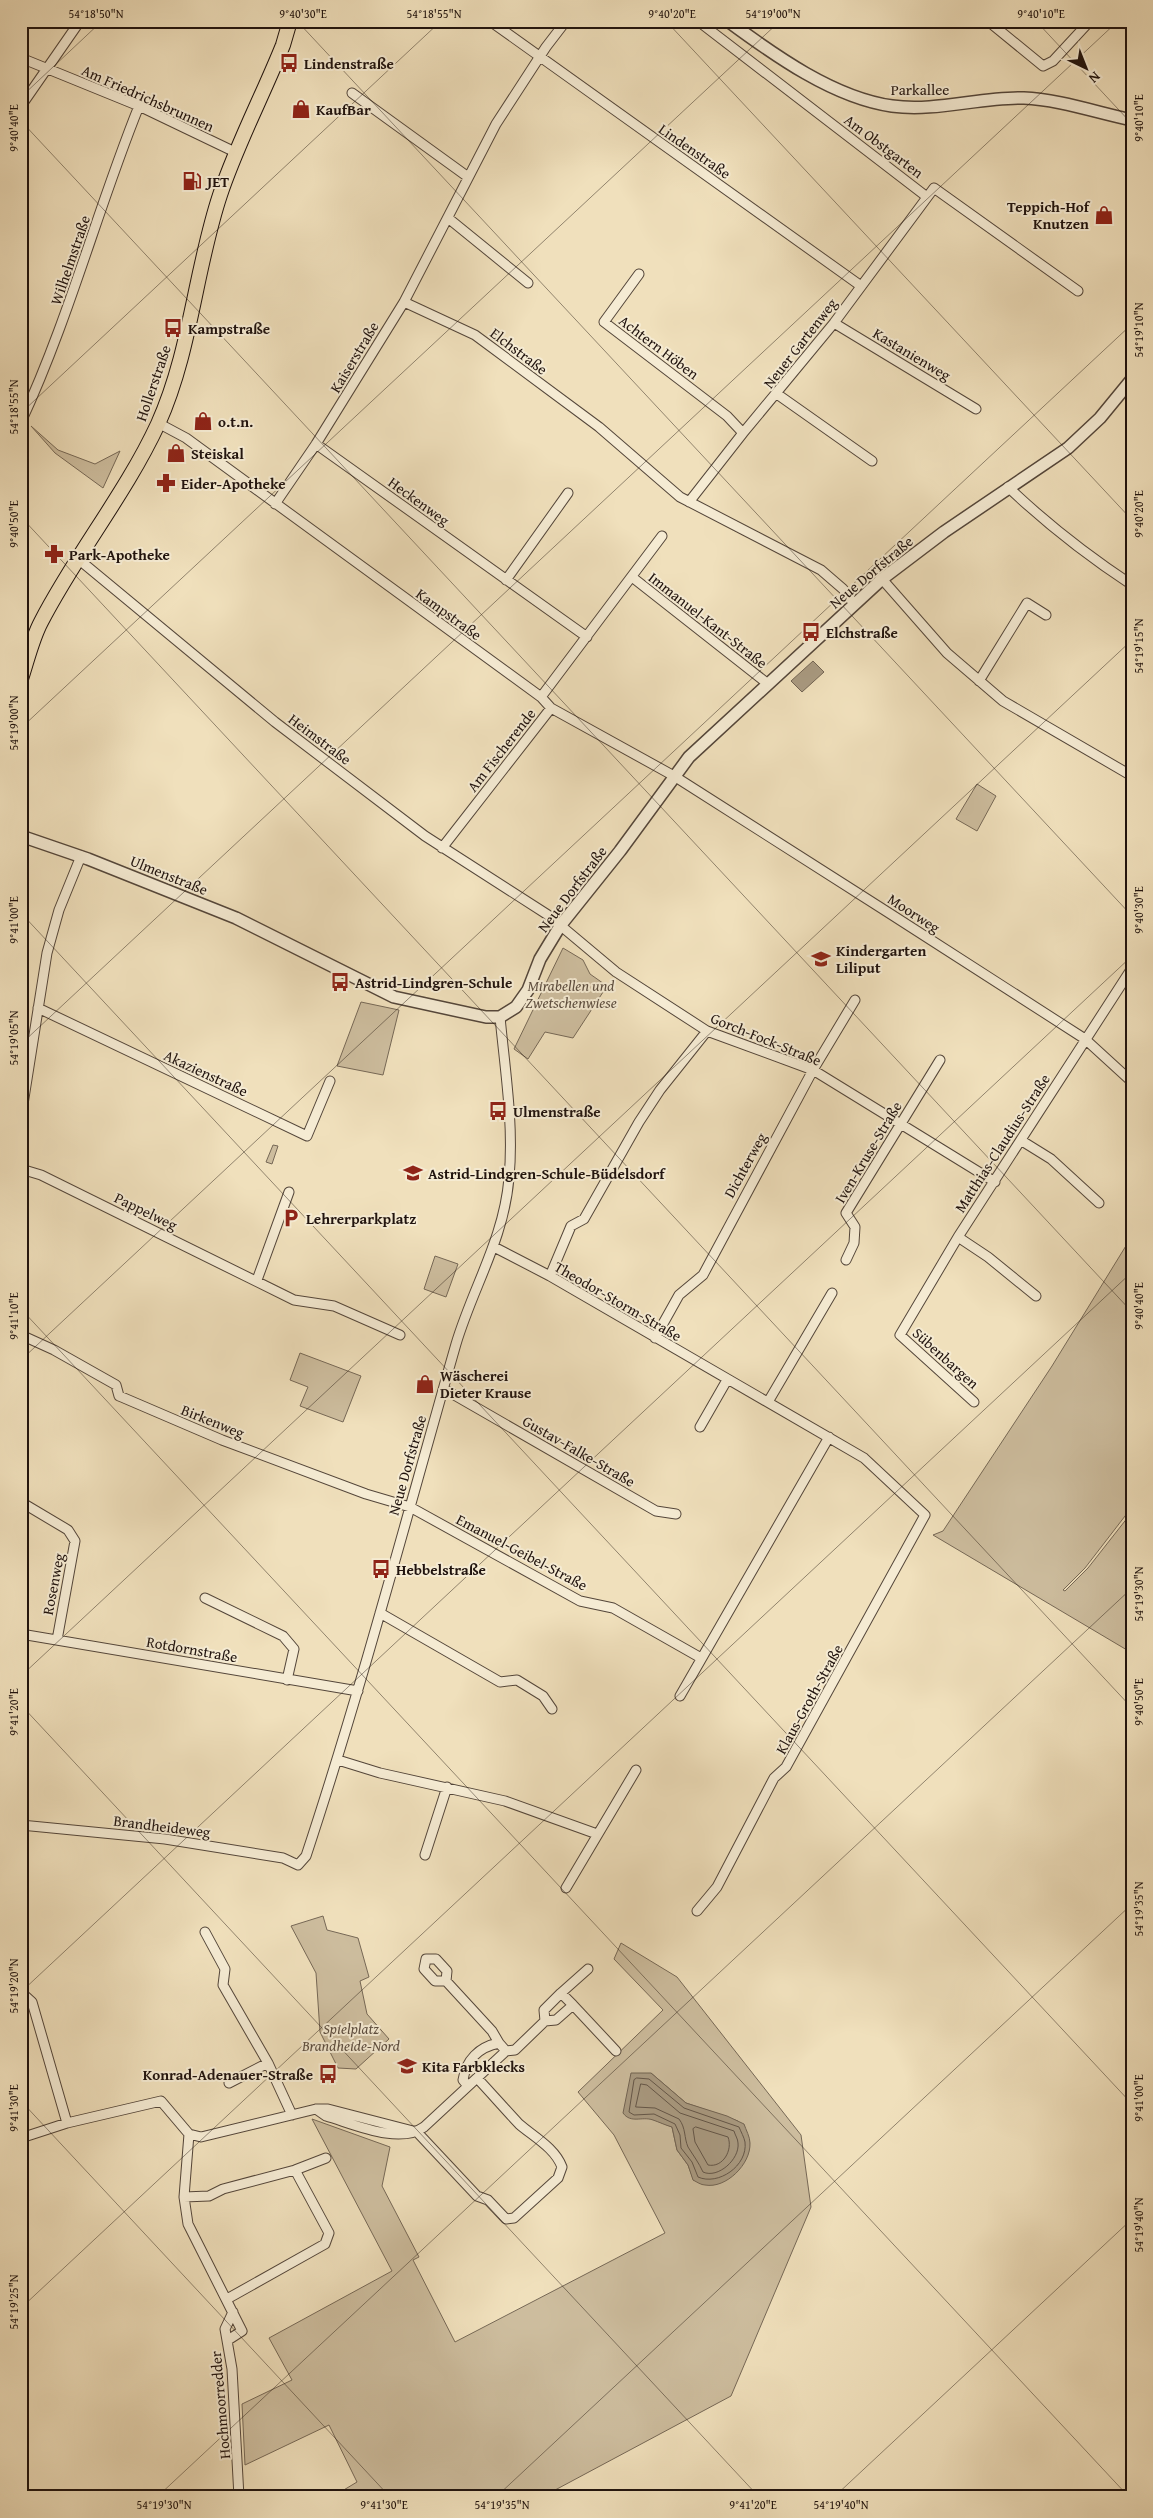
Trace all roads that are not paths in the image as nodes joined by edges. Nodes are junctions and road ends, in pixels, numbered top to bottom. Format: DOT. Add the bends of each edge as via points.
graph roads {
  1 [pos="80,21"];
  2 [pos="290,21"];
  3 [pos="490,21"];
  4 [pos="566,21"];
  5 [pos="698,21"];
  6 [pos="728,21"];
  7 [pos="988,21"];
  8 [pos="1090,21"];
  9 [pos="21,58"];
  10 [pos="540,58"];
  11 [pos="47,69"];
  12 [pos="352,93"];
  13 [pos="21,106"];
  14 [pos="139,106"];
  15 [pos="1132,120"];
  16 [pos="237,153"];
  17 [pos="468,177"];
  18 [pos="927,197"];
  19 [pos="448,218"];
  20 [pos="639,274"];
  21 [pos="528,283"];
  22 [pos="861,286"];
  23 [pos="1078,291"];
  24 [pos="404,302"];
  25 [pos="834,323"];
  26 [pos="1132,379"];
  27 [pos="776,394"];
  28 [pos="976,409"];
  29 [pos="21,422"];
  30 [pos="158,424"];
  31 [pos="743,433"];
  32 [pos="316,444"];
  33 [pos="872,461"];
  34 [pos="1008,487"];
  35 [pos="568,493"];
  36 [pos="689,502"];
  37 [pos="276,504"];
  38 [pos="662,536"];
  39 [pos="77,558"];
  40 [pos="632,577"];
  41 [pos="882,579"];
  42 [pos="506,580"];
  43 [pos="1132,585"];
  44 [pos="854,604"];
  45 [pos="1046,615"];
  46 [pos="587,637"];
  47 [pos="21,679"];
  48 [pos="979,681"];
  49 [pos="768,684"];
  50 [pos="542,697"];
  51 [pos="551,708"];
  52 [pos="674,776"];
  53 [pos="1132,776"];
  54 [pos="21,836"];
  55 [pos="442,848"];
  56 [pos="81,856"];
  57 [pos="560,926"];
  58 [pos="1132,968"];
  59 [pos="855,1000"];
  60 [pos="38,1008"];
  61 [pos="500,1017"];
  62 [pos="707,1031"];
  63 [pos="1085,1039"];
  64 [pos="940,1060"];
  65 [pos="812,1070"];
  66 [pos="330,1081"];
  67 [pos="1132,1082"];
  68 [pos="21,1118"];
  69 [pos="901,1124"];
  70 [pos="1022,1141"];
  71 [pos="21,1169"];
  72 [pos="995,1182"];
  73 [pos="289,1192"];
  74 [pos="1099,1203"];
  75 [pos="958,1237"];
  76 [pos="494,1248"];
  77 [pos="846,1260"];
  78 [pos="550,1276"];
  79 [pos="257,1280"];
  80 [pos="832,1293"];
  81 [pos="1036,1296"];
  82 [pos="21,1334"];
  83 [pos="400,1335"];
  84 [pos="900,1335"];
  85 [pos="655,1338"];
  86 [pos="727,1380"];
  87 [pos="444,1389"];
  88 [pos="768,1402"];
  89 [pos="974,1402"];
  90 [pos="700,1427"];
  91 [pos="829,1437"];
  92 [pos="21,1502"];
  93 [pos="410,1507"];
  94 [pos="676,1514"];
  95 [pos="923,1521"];
  96 [pos="205,1598"];
  97 [pos="380,1613"];
  98 [pos="21,1634"];
  99 [pos="57,1640"];
  100 [pos="701,1658"];
  101 [pos="287,1680"];
  102 [pos="358,1691"];
  103 [pos="680,1696"];
  104 [pos="552,1709"];
  105 [pos="338,1760"];
  106 [pos="636,1770"];
  107 [pos="447,1787"];
  108 [pos="21,1825"];
  109 [pos="597,1834"];
  110 [pos="425,1855"];
  111 [pos="298,1865"];
  112 [pos="566,1888"];
  113 [pos="696,1911"];
  114 [pos="205,1932"];
  115 [pos="588,1969"];
  116 [pos="446,1981"];
  117 [pos="21,1992"];
  118 [pos="561,1992"];
  119 [pos="573,2005"];
  120 [pos="545,2021"];
  121 [pos="499,2043"];
  122 [pos="506,2051"];
  123 [pos="616,2052"];
  124 [pos="268,2063"];
  125 [pos="477,2078"];
  126 [pos="228,2083"];
  127 [pos="468,2086"];
  128 [pos="292,2115"];
  129 [pos="67,2123"];
  130 [pos="417,2132"];
  131 [pos="189,2134"];
  132 [pos="21,2138"];
  133 [pos="326,2158"];
  134 [pos="295,2170"];
  135 [pos="184,2197"];
  136 [pos="227,2299"];
  137 [pos="233,2312"];
  138 [pos="228,2340"];
  139 [pos="239,2497"];
  1 -- 11 [label="street"];
  2 -- 16 [label="main road, Hollerstraße" via="280,54"];
  3 -- 10 [label="street, Lindenstraße"];
  4 -- 10 [label="street, Kaiserstraße"];
  5 -- 18 [label="street, Am Obstgarten"];
  6 -- 15 [label="street, Parkallee" via="771,53 836,88 891,106 941,106 1025,98"];
  7 -- 8 [label="street" via="1043,66 1052,61"];
  9 -- 11 [label="street, Am Friedrichsbrunnen"];
  10 -- 17 [label="street, Kaiserstraße" via="496,124"];
  10 -- 22 [label="street, Lindenstraße"];
  11 -- 13 [label="street"];
  11 -- 14 [label="street, Am Friedrichsbrunnen"];
  12 -- 17 [label="street"];
  14 -- 16 [label="street, Am Friedrichsbrunnen"];
  14 -- 29 [label="street, Wilhelmstraße" via="74,292"];
  16 -- 30 [label="main road, Hollerstraße" via="220,194 178,366"];
  17 -- 19 [label="street, Kaiserstraße"];
  18 -- 22 [label="street, Neuer Gartenweg"];
  18 -- 23 [label="street, Am Obstgarten" via="934,188"];
  19 -- 21 [label="street"];
  19 -- 24 [label="street, Kaiserstraße"];
  20 -- 31 [label="street, Achtern Höben" via="604,322 727,416"];
  22 -- 25 [label="street, Neuer Gartenweg"];
  24 -- 32 [label="street, Kaiserstraße"];
  24 -- 36 [label="street, Elchstraße" via="475,335 599,428"];
  25 -- 27 [label="street, Neuer Gartenweg"];
  25 -- 28 [label="street, Kastanienweg"];
  26 -- 34 [label="street, Neue Dorfstraße" via="1100,418 1068,448"];
  27 -- 31 [label="street, Neuer Gartenweg"];
  27 -- 33 [label="street"];
  30 -- 37 [label="street, Kampstraße" via="186,438"];
  30 -- 39 [label="main road, Hollerstraße"];
  31 -- 36 [label="street, Neuer Gartenweg"];
  32 -- 37 [label="street, Kaiserstraße"];
  32 -- 42 [label="street, Heckenweg"];
  34 -- 41 [label="street, Neue Dorfstraße"];
  34 -- 43 [label="street" via="1050,527"];
  35 -- 42 [label="street"];
  36 -- 44 [label="street, Elchstraße" via="822,570"];
  37 -- 50 [label="street, Kampstraße"];
  38 -- 40 [label="street"];
  39 -- 47 [label="main road, Hollerstraße" via="40,624"];
  39 -- 55 [label="street, Heimstraße" via="275,722"];
  40 -- 46 [label="street"];
  40 -- 49 [label="street, Immanuel-Kant-Straße"];
  41 -- 44 [label="street, Neue Dorfstraße"];
  41 -- 48 [label="street" via="947,653"];
  42 -- 46 [label="street, Heckenweg"];
  44 -- 49 [label="street, Neue Dorfstraße"];
  45 -- 48 [label="street" via="1027,603"];
  46 -- 50 [label="street"];
  48 -- 53 [label="street" via="1003,701"];
  49 -- 52 [label="street, Neue Dorfstraße" via="689,757"];
  50 -- 51 [label="street, Kampstraße"];
  51 -- 52 [label="street, Am Fischerende"];
  51 -- 55 [label="street, Am Fischerende"];
  52 -- 57 [label="street, Neue Dorfstraße"];
  52 -- 63 [label="street, Moorweg"];
  54 -- 56 [label="street, Ulmenstraße"];
  55 -- 57 [label="street, Heimstraße" via="548,915"];
  56 -- 60 [label="street" via="59,910 47,953"];
  56 -- 61 [label="street, Ulmenstraße" via="236,918 394,997 486,1017"];
  57 -- 61 [label="street, Neue Dorfstraße" via="540,959 528,990 516,1007"];
  57 -- 62 [label="street, Gorch-Fock-Straße" via="616,972"];
  58 -- 63 [label="street, Matthias-Claudius-Straße"];
  59 -- 65 [label="street, Dichterweg"];
  60 -- 66 [label="street, Akazienstraße" via="307,1136"];
  60 -- 68 [label="street"];
  61 -- 76 [label="street, Neue Dorfstraße" via="510,1124 510,1178 502,1226"];
  62 -- 65 [label="street, Gorch-Fock-Straße"];
  62 -- 78 [label="street" via="649,1106 584,1219 571,1226"];
  63 -- 67 [label="street, Moorweg"];
  63 -- 70 [label="street, Matthias-Claudius-Straße"];
  64 -- 69 [label="street, Iven-Kruse-Straße"];
  65 -- 69 [label="street, Gorch-Fock-Straße"];
  65 -- 85 [label="street, Dichterweg" via="703,1275 679,1295"];
  69 -- 72 [label="street, Gorch-Fock-Straße"];
  69 -- 77 [label="street, Iven-Kruse-Straße" via="846,1213 856,1227 854,1243"];
  70 -- 72 [label="street, Matthias-Claudius-Straße"];
  70 -- 74 [label="street" via="1051,1159"];
  71 -- 79 [label="street, Pappelweg" via="42,1175"];
  72 -- 75 [label="street, Matthias-Claudius-Straße"];
  73 -- 79 [label="street"];
  75 -- 81 [label="street"];
  75 -- 84 [label="street, Matthias-Claudius-Straße"];
  76 -- 78 [label="street, Theodor-Storm-Straße"];
  76 -- 87 [label="street, Neue Dorfstraße" via="467,1308"];
  78 -- 85 [label="street, Theodor-Storm-Straße"];
  79 -- 83 [label="street, Pappelweg" via="294,1300 334,1306"];
  80 -- 88 [label="street"];
  82 -- 93 [label="street, Birkenweg" via="116,1385 119,1396 222,1440 366,1494"];
  84 -- 89 [label="street, Sübenbargen"];
  85 -- 86 [label="street, Theodor-Storm-Straße"];
  86 -- 88 [label="street, Theodor-Storm-Straße"];
  86 -- 90 [label="street"];
  87 -- 93 [label="street, Neue Dorfstraße"];
  87 -- 94 [label="street, Gustav-Falke-Straße" via="656,1511"];
  88 -- 91 [label="street, Theodor-Storm-Straße"];
  91 -- 95 [label="street, Theodor-Storm-Straße" via="864,1458 922,1510 925,1515"];
  91 -- 100 [label="street"];
  92 -- 99 [label="street, Rosenweg" via="68,1530 75,1541"];
  93 -- 97 [label="street, Neue Dorfstraße"];
  93 -- 100 [label="street, Emanuel-Geibel-Straße" via="580,1601 613,1608"];
  95 -- 113 [label="street, Klaus-Groth-Straße" via="786,1767 774,1778 717,1887"];
  96 -- 101 [label="street" via="283,1636 294,1649"];
  97 -- 102 [label="street, Neue Dorfstraße"];
  97 -- 104 [label="street" via="500,1682 517,1680 543,1696"];
  98 -- 99 [label="street, Rotdornstraße"];
  99 -- 101 [label="street, Rotdornstraße"];
  100 -- 103 [label="street"];
  101 -- 102 [label="street, Rotdornstraße"];
  102 -- 105 [label="street, Neue Dorfstraße"];
  105 -- 107 [label="street" via="380,1773"];
  105 -- 111 [label="street, Neue Dorfstraße" via="306,1856"];
  106 -- 109 [label="street"];
  107 -- 109 [label="street"];
  107 -- 110 [label="street"];
  108 -- 111 [label="street, Brandheideweg" via="165,1839 283,1858"];
  109 -- 112 [label="street"];
  114 -- 124 [label="street" via="225,1969 224,1986"];
  115 -- 118 [label="street"];
  116 -- 121 [label="street"];
  117 -- 129 [label="street" via="32,2002 35,2010"];
  118 -- 119 [label="street"];
  118 -- 120 [label="street" via="544,2010"];
  119 -- 120 [label="street" via="556,2020"];
  119 -- 123 [label="street"];
  120 -- 122 [label="street" via="515,2050"];
  121 -- 122 [label="street"];
  121 -- 127 [label="street" via="487,2045 472,2058 462,2080"];
  122 -- 125 [label="street"];
  124 -- 126 [label="street"];
  124 -- 128 [label="street"];
  125 -- 127 [label="street"];
  125 -- 130 [label="street" via="518,2123 560,2161 562,2168 558,2178 514,2218 506,2220 488,2200 477,2196"];
  127 -- 130 [label="street"];
  128 -- 130 [label="street" via="328,2109"];
  128 -- 131 [label="street" via="201,2137"];
  129 -- 131 [label="street" via="162,2101"];
  129 -- 132 [label="street"];
  131 -- 135 [label="street"];
  133 -- 134 [label="street"];
  134 -- 135 [label="street" via="209,2196"];
  134 -- 136 [label="street" via="329,2233 325,2244"];
  135 -- 136 [label="street" via="188,2224"];
  136 -- 137 [label="street"];
  137 -- 138 [label="street, Hochmoorredder" via="226,2329"];
  137 -- 138 [label="street" via="242,2331"];
  138 -- 139 [label="street, Hochmoorredder"];
}
